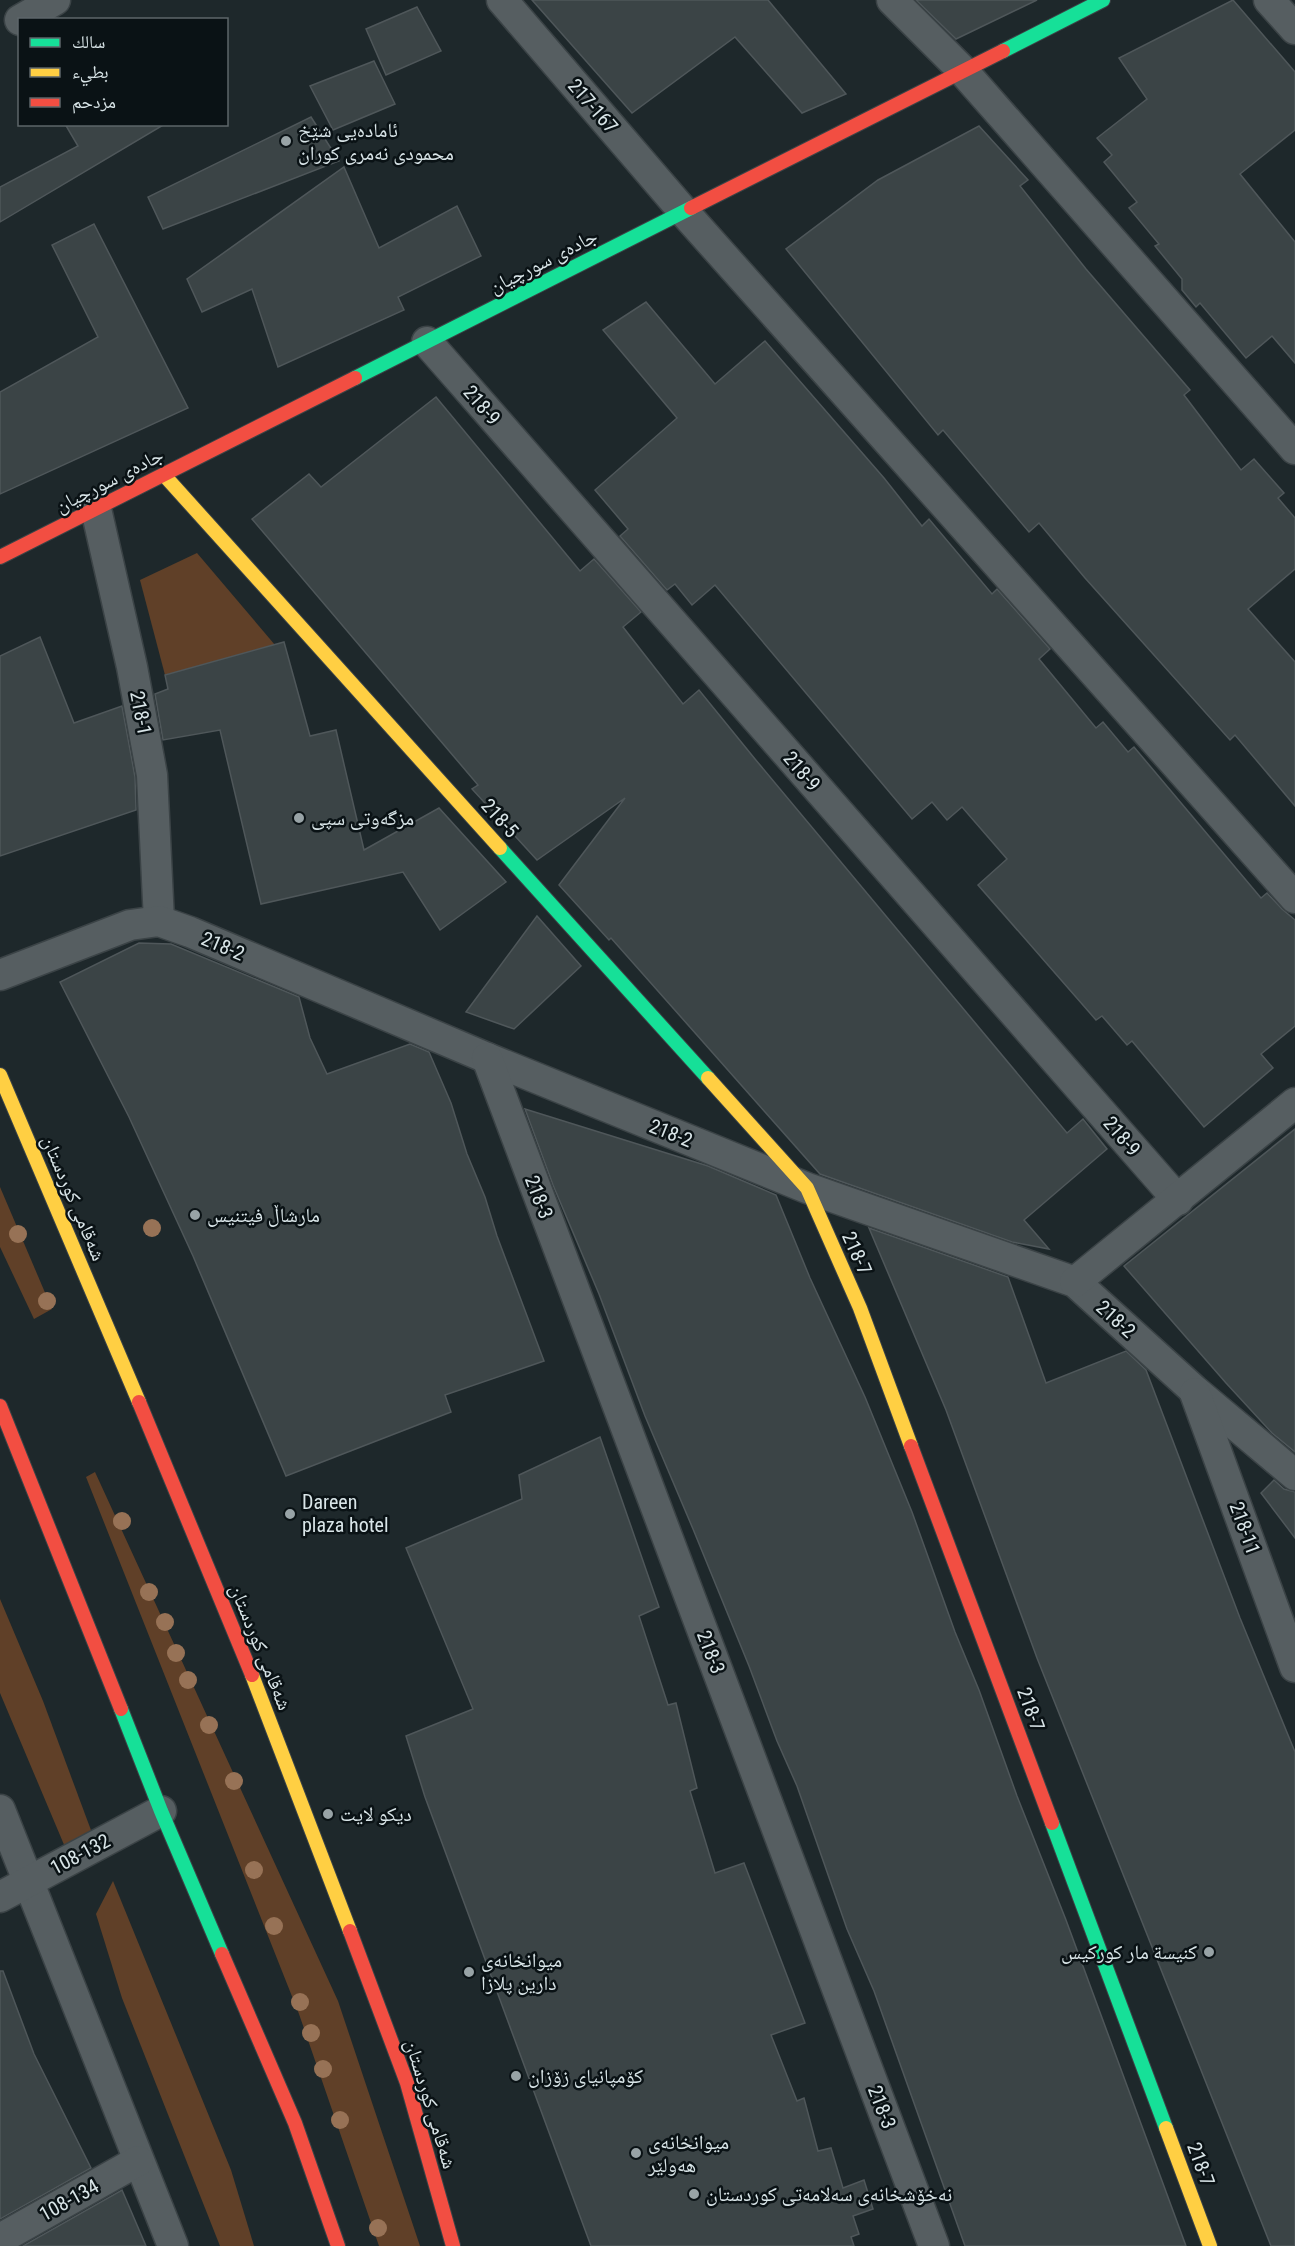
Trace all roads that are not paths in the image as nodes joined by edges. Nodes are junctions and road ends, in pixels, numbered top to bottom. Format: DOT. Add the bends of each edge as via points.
graph roads {
  1 [pos="55,0"];
  2 [pos="502,0"];
  3 [pos="892,0"];
  4 [pos="1104,0"];
  5 [pos="1269,0"];
  6 [pos="24,18"];
  7 [pos="18,21"];
  8 [pos="1295,29"];
  9 [pos="0,30"];
  10 [pos="963,71"];
  11 [pos="684,212"];
  12 [pos="427,342"];
  13 [pos="1295,449"];
  14 [pos="164,475"];
  15 [pos="96,508"];
  16 [pos="0,557"];
  17 [pos="1295,898"];
  18 [pos="159,921"];
  19 [pos="0,975"];
  20 [pos="487,1058"];
  21 [pos="0,1075"];
  22 [pos="1295,1103"];
  23 [pos="807,1188"];
  24 [pos="1178,1200"];
  25 [pos="1075,1282"];
  26 [pos="1194,1390"];
  27 [pos="0,1406"];
  28 [pos="1295,1475"];
  29 [pos="1295,1667"];
  30 [pos="0,1810"];
  31 [pos="161,1811"];
  32 [pos="29,1882"];
  33 [pos="0,1897"];
  34 [pos="138,2161"];
  35 [pos="0,2239"];
  36 [pos="172,2246"];
  37 [pos="338,2246"];
  38 [pos="453,2246"];
  39 [pos="934,2246"];
  40 [pos="1210,2246"];
  1 -- 6 [label="street"];
  2 -- 11 [label="street, 217-167"];
  3 -- 10 [label="street"];
  4 -- 10 [label="main road, جادەی سورچیان"];
  5 -- 8 [label="street"];
  7 -- 9 [label="street"];
  10 -- 11 [label="main road, جادەی سورچیان"];
  10 -- 13 [label="street"];
  11 -- 12 [label="main road, جادەی سورچیان"];
  11 -- 17 [label="street, 217-167"];
  12 -- 14 [label="main road, جادەی سورچیان"];
  12 -- 24 [label="street, 218-9"];
  14 -- 15 [label="main road, جادەی سورچیان"];
  14 -- 23 [label="main road, 218-5"];
  15 -- 16 [label="main road, جادەی سورچیان"];
  15 -- 18 [label="street, 218-1" via="152,775"];
  18 -- 19 [label="street, 218-2" via="130,925"];
  18 -- 20 [label="street, 218-2"];
  20 -- 23 [label="street, 218-2"];
  20 -- 39 [label="street, 218-3"];
  21 -- 38 [label="main road, شەقامی کوردستان" via="273,1726 406,2083"];
  22 -- 24 [label="street"];
  23 -- 25 [label="street, 218-2"];
  23 -- 40 [label="main road, 218-7" via="860,1308"];
  24 -- 25 [label="street"];
  25 -- 26 [label="street, 218-2"];
  26 -- 28 [label="street, 218-2"];
  26 -- 29 [label="street, 218-11"];
  27 -- 31 [label="main road"];
  30 -- 32 [label="street"];
  31 -- 32 [label="street, 108-132"];
  31 -- 37 [label="main road" via="295,2123"];
  32 -- 33 [label="street, 108-132"];
  32 -- 34 [label="street"];
  34 -- 35 [label="street, 108-134"];
  34 -- 36 [label="street"];
}
